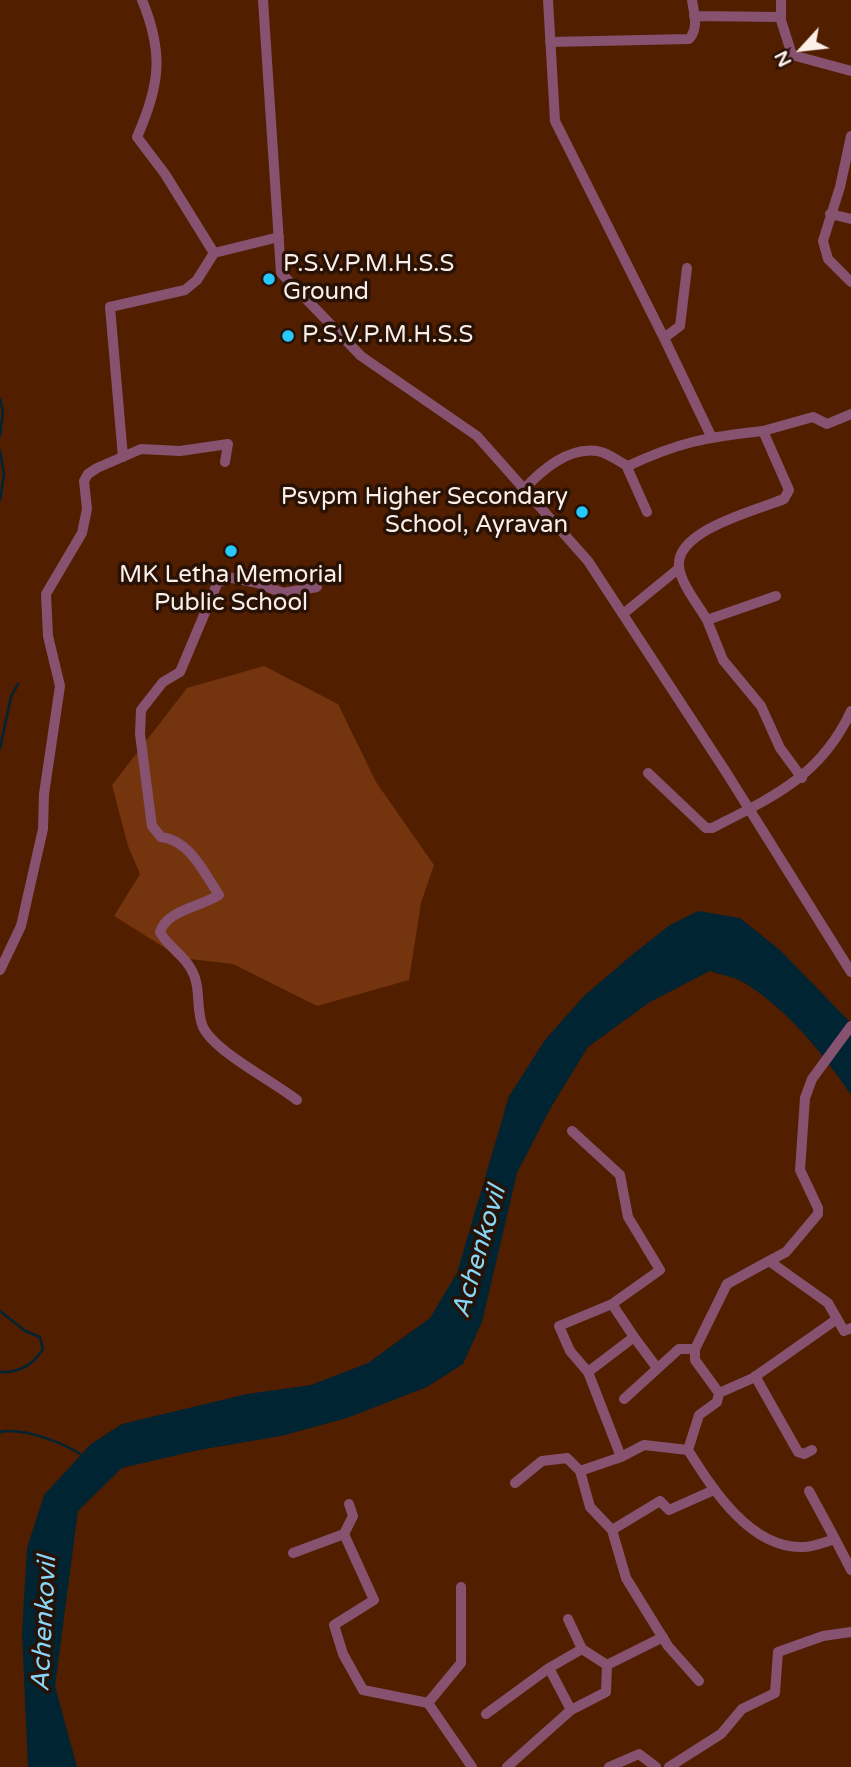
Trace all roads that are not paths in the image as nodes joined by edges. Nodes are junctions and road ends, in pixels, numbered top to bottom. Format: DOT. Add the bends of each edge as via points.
graph roads {
  1 [pos="142,0"];
  2 [pos="263,0"];
  3 [pos="548,0"];
  4 [pos="692,0"];
  5 [pos="781,0"];
  6 [pos="694,16"];
  7 [pos="780,17"];
  8 [pos="550,42"];
  9 [pos="851,71"];
  10 [pos="851,136"];
  11 [pos="830,214"];
  12 [pos="851,219"];
  13 [pos="279,237"];
  14 [pos="214,253"];
  15 [pos="687,268"];
  16 [pos="851,282"];
  17 [pos="664,338"];
  18 [pos="851,414"];
  19 [pos="763,431"];
  20 [pos="711,436"];
  21 [pos="123,457"];
  22 [pos="225,462"];
  23 [pos="626,465"];
  24 [pos="524,489"];
  25 [pos="647,512"];
  26 [pos="678,569"];
  27 [pos="317,587"];
  28 [pos="776,596"];
  29 [pos="622,614"];
  30 [pos="707,620"];
  31 [pos="851,711"];
  32 [pos="648,773"];
  33 [pos="802,778"];
  34 [pos="750,810"];
  35 [pos="0,971"];
  36 [pos="851,972"];
  37 [pos="851,1026"];
  38 [pos="297,1100"];
  39 [pos="572,1131"];
  40 [pos="769,1261"];
  41 [pos="612,1304"];
  42 [pos="838,1319"];
  43 [pos="851,1328"];
  44 [pos="634,1337"];
  45 [pos="695,1349"];
  46 [pos="657,1368"];
  47 [pos="589,1372"];
  48 [pos="755,1376"];
  49 [pos="719,1393"];
  50 [pos="624,1399"];
  51 [pos="688,1450"];
  52 [pos="812,1450"];
  53 [pos="621,1457"];
  54 [pos="580,1471"];
  55 [pos="515,1483"];
  56 [pos="713,1490"];
  57 [pos="809,1491"];
  58 [pos="349,1504"];
  59 [pos="612,1531"];
  60 [pos="344,1534"];
  61 [pos="835,1539"];
  62 [pos="293,1552"];
  63 [pos="851,1570"];
  64 [pos="461,1587"];
  65 [pos="568,1619"];
  66 [pos="851,1632"];
  67 [pos="663,1637"];
  68 [pos="582,1649"];
  69 [pos="607,1665"];
  70 [pos="549,1668"];
  71 [pos="699,1681"];
  72 [pos="428,1703"];
  73 [pos="571,1710"];
  74 [pos="486,1714"];
  75 [pos="472,1767"];
  76 [pos="505,1767"];
  77 [pos="609,1767"];
  78 [pos="656,1767"];
  79 [pos="669,1767"];
  1 -- 14 [label="street" via="155,32 158,70 137,137"];
  2 -- 13 [label="street"];
  3 -- 8 [label="street"];
  4 -- 6 [label="street"];
  5 -- 7 [label="street"];
  6 -- 7 [label="street"];
  6 -- 8 [label="street" via="689,39"];
  7 -- 9 [label="street" via="793,55"];
  8 -- 17 [label="street" via="555,121"];
  10 -- 11 [label="street"];
  11 -- 12 [label="street"];
  11 -- 16 [label="street" via="823,241 825,253"];
  13 -- 14 [label="street"];
  13 -- 24 [label="street" via="281,273 361,356 477,436"];
  14 -- 21 [label="street" via="185,290 110,307"];
  15 -- 17 [label="street" via="680,326"];
  17 -- 20 [label="street"];
  18 -- 19 [label="street" via="827,425 813,417"];
  19 -- 20 [label="street"];
  19 -- 26 [label="street" via="789,490 785,499 698,532 679,558"];
  20 -- 23 [label="street"];
  21 -- 22 [label="street" via="141,449 180,451 228,444"];
  21 -- 35 [label="street" via="88,474 84,481 87,509 82,533 46,594 48,636 60,686 43,829 21,926"];
  23 -- 24 [label="street" via="597,451 562,457"];
  23 -- 25 [label="street"];
  24 -- 29 [label="street" via="588,561"];
  26 -- 29 [label="street"];
  26 -- 30 [label="street"];
  27 -- 38 [label="street" via="283,593 227,577 217,584 180,672 163,682 141,710 140,734 152,826 191,853 219,895 172,915 160,932 192,970 199,987 202,1024 211,1040"];
  28 -- 30 [label="street"];
  29 -- 34 [label="street"];
  30 -- 33 [label="street" via="723,660 761,706 780,748"];
  31 -- 33 [label="street" via="815,767"];
  32 -- 34 [label="street" via="706,828"];
  33 -- 34 [label="street"];
  34 -- 36 [label="street"];
  37 -- 40 [label="street" via="812,1079 805,1098 800,1170 818,1214 786,1252"];
  39 -- 41 [label="street" via="620,1175 628,1216 660,1270"];
  40 -- 42 [label="street" via="828,1303"];
  40 -- 45 [label="street" via="727,1284"];
  41 -- 44 [label="street"];
  41 -- 47 [label="street" via="559,1326 570,1351"];
  42 -- 43 [label="street" via="845,1331"];
  42 -- 48 [label="street"];
  44 -- 46 [label="street"];
  44 -- 47 [label="street"];
  45 -- 46 [label="street" via="678,1349"];
  45 -- 49 [label="street" via="695,1360"];
  46 -- 50 [label="street"];
  47 -- 53 [label="street"];
  48 -- 49 [label="street"];
  48 -- 52 [label="street" via="798,1452"];
  49 -- 51 [label="street" via="717,1402 699,1415"];
  51 -- 53 [label="street" via="644,1445"];
  51 -- 56 [label="street"];
  53 -- 54 [label="street"];
  54 -- 55 [label="street" via="567,1458 542,1461"];
  54 -- 59 [label="street" via="590,1507"];
  56 -- 59 [label="street" via="669,1510 660,1500"];
  56 -- 61 [label="street" via="743,1521 773,1540 803,1547"];
  57 -- 61 [label="street"];
  58 -- 60 [label="street" via="353,1516"];
  59 -- 67 [label="street" via="626,1578"];
  60 -- 62 [label="street"];
  60 -- 72 [label="street" via="374,1600 334,1625 343,1654 363,1690"];
  61 -- 63 [label="street"];
  64 -- 72 [label="street" via="461,1663"];
  65 -- 68 [label="street"];
  66 -- 79 [label="street" via="822,1636 778,1652 775,1693 742,1709 721,1734"];
  67 -- 69 [label="street"];
  67 -- 71 [label="street"];
  68 -- 69 [label="street"];
  68 -- 70 [label="street"];
  69 -- 73 [label="street" via="606,1692"];
  70 -- 73 [label="street"];
  70 -- 74 [label="street"];
  72 -- 75 [label="street"];
  73 -- 76 [label="street"];
  77 -- 78 [label="street" via="639,1754"];
}
